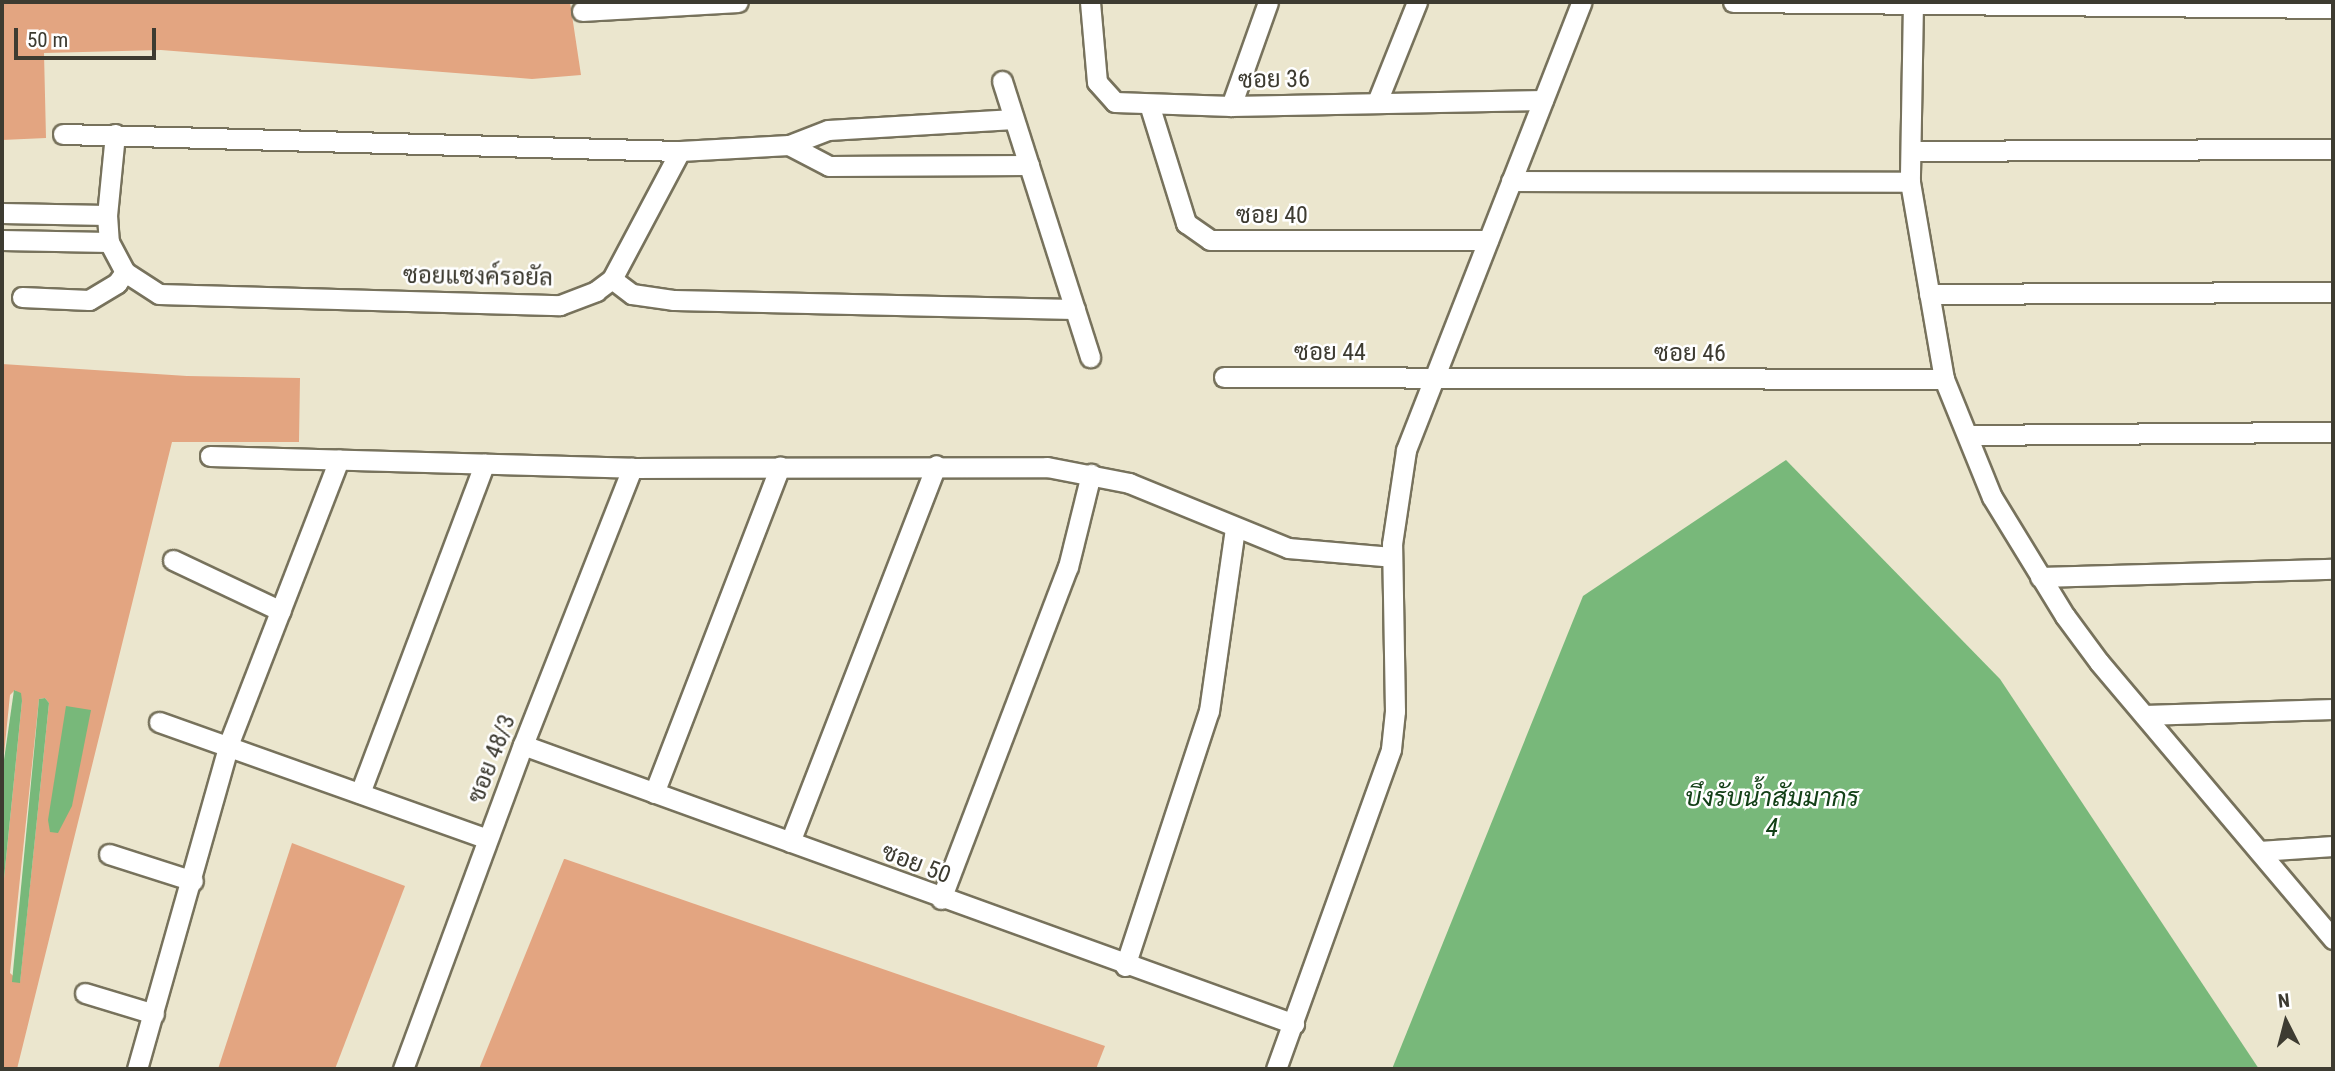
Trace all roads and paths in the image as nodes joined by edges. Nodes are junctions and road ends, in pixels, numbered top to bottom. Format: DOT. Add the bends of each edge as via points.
graph roads {
  1 [pos="738,2"];
  2 [pos="1090,2"];
  3 [pos="1268,2"];
  4 [pos="1417,2"];
  5 [pos="1582,2"];
  6 [pos="1733,2"];
  7 [pos="1913,2"];
  8 [pos="625,5"];
  9 [pos="2333,8"];
  10 [pos="582,11"];
  11 [pos="1002,81"];
  12 [pos="1543,100"];
  13 [pos="1377,102"];
  14 [pos="1149,104"];
  15 [pos="1231,106"];
  16 [pos="1014,119"];
  17 [pos="62,134"];
  18 [pos="115,134"];
  19 [pos="789,145"];
  20 [pos="2333,149"];
  21 [pos="680,151"];
  22 [pos="1911,151"];
  23 [pos="1029,165"];
  24 [pos="1511,181"];
  25 [pos="1910,182"];
  26 [pos="2,213"];
  27 [pos="107,215"];
  28 [pos="2,240"];
  29 [pos="1488,240"];
  30 [pos="109,242"];
  31 [pos="125,271"];
  32 [pos="612,279"];
  33 [pos="2333,292"];
  34 [pos="1930,294"];
  35 [pos="22,297"];
  36 [pos="1075,309"];
  37 [pos="1090,357"];
  38 [pos="1224,377"];
  39 [pos="1436,377"];
  40 [pos="1944,379"];
  41 [pos="2333,432"];
  42 [pos="1968,435"];
  43 [pos="209,456"];
  44 [pos="339,460"];
  45 [pos="484,464"];
  46 [pos="936,465"];
  47 [pos="780,467"];
  48 [pos="632,468"];
  49 [pos="1091,474"];
  50 [pos="1236,529"];
  51 [pos="1392,557"];
  52 [pos="173,560"];
  53 [pos="2333,569"];
  54 [pos="2040,577"];
  55 [pos="281,611"];
  56 [pos="2333,709"];
  57 [pos="2144,715"];
  58 [pos="159,722"];
  59 [pos="229,743"];
  60 [pos="523,745"];
  61 [pos="360,793"];
  62 [pos="654,793"];
  63 [pos="487,839"];
  64 [pos="790,842"];
  65 [pos="2333,846"];
  66 [pos="2259,851"];
  67 [pos="109,854"];
  68 [pos="193,881"];
  69 [pos="941,899"];
  70 [pos="2333,939"];
  71 [pos="1125,966"];
  72 [pos="85,993"];
  73 [pos="154,1014"];
  74 [pos="1294,1024"];
  75 [pos="137,1069"];
  76 [pos="403,1069"];
  77 [pos="1276,1069"];
  1 -- 8 [label="street"];
  2 -- 14 [label="street, ซอย 36" via="1097,82 1115,102"];
  3 -- 15 [label="street"];
  4 -- 13 [label="street"];
  5 -- 12 [label="street"];
  6 -- 7 [label="street"];
  7 -- 9 [label="street"];
  7 -- 22 [label="street"];
  8 -- 10 [label="street"];
  11 -- 16 [label="street"];
  12 -- 13 [label="street, ซอย 36"];
  12 -- 24 [label="street"];
  13 -- 15 [label="street, ซอย 36"];
  14 -- 15 [label="street, ซอย 36"];
  14 -- 29 [label="street, ซอย 40" via="1186,223 1210,240"];
  16 -- 19 [label="street" via="828,130"];
  16 -- 23 [label="street"];
  17 -- 18 [label="street"];
  18 -- 21 [label="street"];
  18 -- 27 [label="street, ซอยแซงค์รอยัล"];
  19 -- 21 [label="street"];
  19 -- 23 [label="street" via="829,166"];
  20 -- 22 [label="street"];
  21 -- 32 [label="street"];
  22 -- 25 [label="street"];
  23 -- 36 [label="street"];
  24 -- 25 [label="street"];
  24 -- 29 [label="street"];
  25 -- 34 [label="street"];
  26 -- 27 [label="street"];
  27 -- 30 [label="street, ซอยแซงค์รอยัล"];
  28 -- 30 [label="street"];
  29 -- 39 [label="street"];
  30 -- 31 [label="street, ซอยแซงค์รอยัล"];
  31 -- 32 [label="street, ซอยแซงค์รอยัล" via="159,294 560,305 596,291"];
  31 -- 35 [label="street" via="117,283 89,300"];
  32 -- 36 [label="street" via="632,293 673,300"];
  33 -- 34 [label="street"];
  34 -- 40 [label="street"];
  36 -- 37 [label="street"];
  38 -- 39 [label="street, ซอย 44"];
  39 -- 40 [label="street, ซอย 46"];
  39 -- 51 [label="street" via="1406,450"];
  40 -- 42 [label="street"];
  41 -- 42 [label="street"];
  42 -- 54 [label="street" via="1992,497"];
  43 -- 44 [label="street"];
  44 -- 45 [label="street"];
  44 -- 55 [label="street"];
  45 -- 48 [label="street"];
  45 -- 61 [label="street"];
  46 -- 47 [label="street"];
  46 -- 49 [label="street" via="1003,464"];
  46 -- 64 [label="street"];
  47 -- 48 [label="street"];
  47 -- 62 [label="street"];
  48 -- 60 [label="street, ซอย 48/3"];
  49 -- 50 [label="street" via="1140,486"];
  49 -- 69 [label="street" via="1068,567"];
  50 -- 51 [label="street" via="1315,553"];
  50 -- 71 [label="street" via="1209,710"];
  51 -- 74 [label="street" via="1395,711 1391,749"];
  52 -- 55 [label="street"];
  53 -- 54 [label="street"];
  54 -- 57 [label="street" via="2099,662"];
  55 -- 59 [label="street"];
  56 -- 57 [label="street"];
  57 -- 66 [label="street"];
  58 -- 59 [label="street"];
  59 -- 61 [label="street"];
  59 -- 68 [label="street"];
  60 -- 62 [label="street, ซอย 50"];
  60 -- 63 [label="street, ซอย 48/3"];
  61 -- 63 [label="street"];
  62 -- 64 [label="street, ซอย 50"];
  63 -- 76 [label="street, ซอย 48/3"];
  64 -- 69 [label="street, ซอย 50"];
  65 -- 66 [label="street"];
  66 -- 70 [label="street"];
  67 -- 68 [label="street"];
  68 -- 73 [label="street"];
  69 -- 71 [label="street, ซอย 50"];
  71 -- 74 [label="street, ซอย 50"];
  72 -- 73 [label="street"];
  73 -- 75 [label="street"];
  74 -- 77 [label="street"];
}
